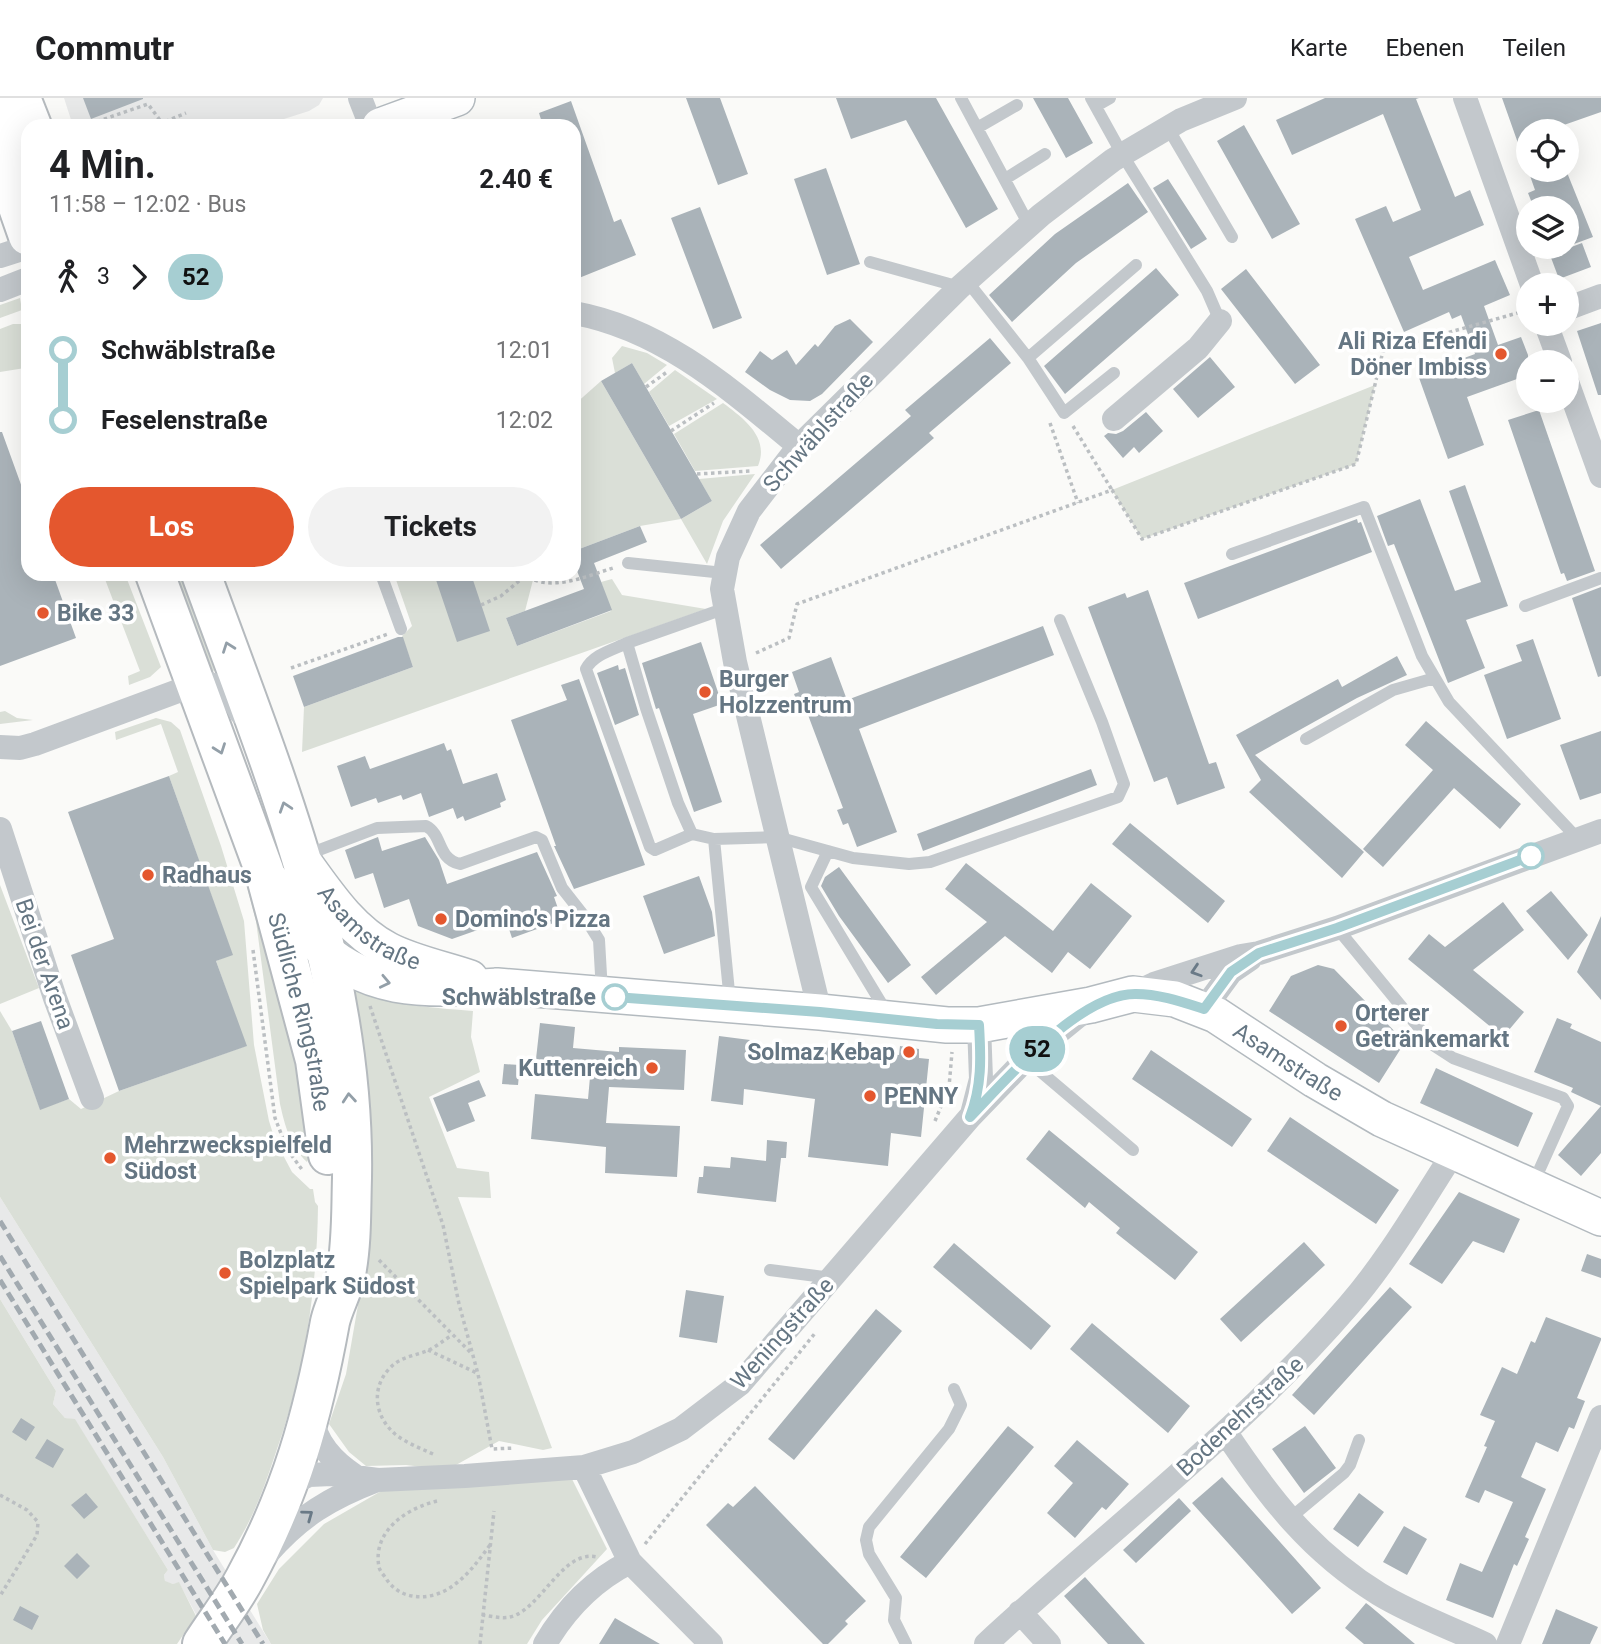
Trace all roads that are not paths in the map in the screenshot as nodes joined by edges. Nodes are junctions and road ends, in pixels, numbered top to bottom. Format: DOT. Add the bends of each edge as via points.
graph roads {
  1 [pos="3,98"];
  2 [pos="21,98"];
  3 [pos="360,98"];
  4 [pos="457,98"];
  5 [pos="961,98"];
  6 [pos="1110,98"];
  7 [pos="1235,98"];
  8 [pos="1465,98"];
  9 [pos="1094,102"];
  10 [pos="1017,105"];
  11 [pos="29,119"];
  12 [pos="368,119"];
  13 [pos="399,119"];
  14 [pos="977,128"];
  15 [pos="1168,128"];
  16 [pos="21,146"];
  17 [pos="1045,154"];
  18 [pos="1122,154"];
  19 [pos="0,156"];
  20 [pos="1005,179"];
  21 [pos="1029,225"];
  22 [pos="1232,237"];
  23 [pos="19,248"];
  24 [pos="870,262"];
  25 [pos="1136,265"];
  26 [pos="1528,273"];
  27 [pos="21,282"];
  28 [pos="963,284"];
  29 [pos="0,290"];
  30 [pos="1601,296"];
  31 [pos="1579,304"];
  32 [pos="581,314"];
  33 [pos="1220,321"];
  34 [pos="1028,358"];
  35 [pos="1114,373"];
  36 [pos="1578,413"];
  37 [pos="1114,419"];
  38 [pos="799,446"];
  39 [pos="1601,476"];
  40 [pos="1232,554"];
  41 [pos="628,563"];
  42 [pos="723,573"];
  43 [pos="1601,578"];
  44 [pos="158,581"];
  45 [pos="204,581"];
  46 [pos="384,581"];
  47 [pos="1525,606"];
  48 [pos="726,608"];
  49 [pos="1060,620"];
  50 [pos="401,629"];
  51 [pos="626,643"];
  52 [pos="1435,678"];
  53 [pos="197,684"];
  54 [pos="1306,738"];
  55 [pos="1,754"];
  56 [pos="268,757"];
  57 [pos="0,829"];
  58 [pos="692,834"];
  59 [pos="1590,835"];
  60 [pos="777,837"];
  61 [pos="714,839"];
  62 [pos="828,851"];
  63 [pos="301,857"];
  64 [pos="264,870"];
  65 [pos="1337,928"];
  66 [pos="326,951"];
  67 [pos="1259,953"];
  68 [pos="497,986"];
  69 [pos="1133,994"];
  70 [pos="602,996"];
  71 [pos="1091,1005"];
  72 [pos="730,1006"];
  73 [pos="1204,1009"];
  74 [pos="820,1012"];
  75 [pos="891,1019"];
  76 [pos="979,1025"];
  77 [pos="1028,1057"];
  78 [pos="93,1098"];
  79 [pos="970,1117"];
  80 [pos="1133,1150"];
  81 [pos="1454,1152"];
  82 [pos="1532,1187"];
  83 [pos="1601,1218"];
  84 [pos="770,1270"];
  85 [pos="832,1278"];
  86 [pos="333,1310"];
  87 [pos="954,1389"];
  88 [pos="311,1415"];
  89 [pos="1601,1417"];
  90 [pos="1226,1433"];
  91 [pos="1359,1440"];
  92 [pos="584,1467"];
  93 [pos="367,1478"];
  94 [pos="289,1484"];
  95 [pos="1289,1519"];
  96 [pos="623,1565"];
  97 [pos="244,1581"];
  98 [pos="1020,1612"];
  99 [pos="202,1644"];
  100 [pos="545,1644"];
  101 [pos="711,1644"];
  102 [pos="905,1644"];
  103 [pos="986,1644"];
  104 [pos="1049,1644"];
  105 [pos="1485,1644"];
  106 [pos="1508,1644"];
  1 -- 16 [label="street"];
  2 -- 11 [label="main road"];
  3 -- 12 [label="street"];
  4 -- 13 [label="street"];
  5 -- 14 [label="lane"];
  6 -- 9 [label="lane"];
  7 -- 15 [label="street, Schwäblstraße"];
  8 -- 26 [label="street"];
  9 -- 18 [label="lane"];
  10 -- 14 [label="lane"];
  14 -- 20 [label="lane"];
  15 -- 18 [label="street, Schwäblstraße"];
  15 -- 22 [label="lane"];
  17 -- 20 [label="lane"];
  18 -- 21 [label="street, Schwäblstraße"];
  18 -- 33 [label="lane" via="1207,291"];
  19 -- 23 [label="main road"];
  20 -- 21 [label="lane"];
  21 -- 28 [label="street, Schwäblstraße"];
  24 -- 28 [label="lane"];
  25 -- 34 [label="lane"];
  27 -- 29 [label="street"];
  28 -- 34 [label="lane"];
  28 -- 38 [label="street, Schwäblstraße"];
  30 -- 31 [label="street"];
  32 -- 38 [label="street" via="654,340 713,376"];
  33 -- 37 [label="street" via="1198,348"];
  34 -- 35 [label="lane" via="1064,413"];
  36 -- 39 [label="street"];
  38 -- 42 [label="street, Schwäblstraße" via="748,511"];
  40 -- 52 [label="lane" via="1364,507 1422,656"];
  41 -- 42 [label="lane"];
  42 -- 48 [label="street, Schwäblstraße"];
  43 -- 47 [label="lane"];
  44 -- 53 [label="main road, Südliche Ringstraße"];
  56 -- 45 [label="main road, Südliche Ringstraße, one-way"];
  46 -- 50 [label="lane"];
  48 -- 51 [label="lane"];
  48 -- 60 [label="street, Schwäblstraße"];
  49 -- 62 [label="lane" via="1125,784 1118,797 930,862 880,861"];
  51 -- 58 [label="lane"];
  51 -- 58 [label="lane" via="589,662 586,669 650,847 655,850"];
  52 -- 54 [label="lane" via="1393,690"];
  52 -- 59 [label="lane" via="1449,702"];
  53 -- 55 [label="street"];
  53 -- 56 [label="street, Südliche Ringstraße" via="227,689 249,735"];
  53 -- 64 [label="main road, Südliche Ringstraße, one-way"];
  63 -- 56 [label="main road, Südliche Ringstraße, one-way"];
  57 -- 78 [label="street, Bei der Arena"];
  58 -- 61 [label="lane"];
  59 -- 65 [label="street"];
  60 -- 61 [label="lane"];
  60 -- 62 [label="lane"];
  60 -- 74 [label="street, Schwäblstraße"];
  61 -- 72 [label="lane"];
  62 -- 75 [label="lane" via="811,887"];
  63 -- 66 [label="main road, Südliche Ringstraße"];
  63 -- 68 [label="street, Asamstraße" via="336,907 363,934 399,955"];
  63 -- 70 [label="lane" via="377,828 426,825 433,829 444,857 460,864 536,837 542,839 562,887 599,940"];
  64 -- 66 [label="street, Asamstraße" via="309,936"];
  64 -- 86 [label="main road, Südliche Ringstraße" via="315,1060 326,1126"];
  65 -- 67 [label="street"];
  65 -- 82 [label="lane" via="1433,1045 1471,1066 1563,1098 1568,1105"];
  66 -- 68 [label="street, Asamstraße, one-way" via="349,969 377,981 422,988"];
  86 -- 66 [label="main road, Südliche Ringstraße, one-way" via="346,1275 352,1154 342,1036"];
  67 -- 69 [label="street, one-way"];
  67 -- 73 [label="street" via="1231,972"];
  68 -- 70 [label="street, Asamstraße"];
  69 -- 71 [label="street, Asamstraße"];
  69 -- 73 [label="street, Asamstraße" via="1175,999"];
  70 -- 72 [label="street, Asamstraße"];
  71 -- 76 [label="street, Asamstraße"];
  71 -- 77 [label="street, Weningstraße"];
  72 -- 74 [label="street, Asamstraße"];
  73 -- 81 [label="street, Asamstraße" via="1382,1119"];
  74 -- 75 [label="street, Asamstraße"];
  75 -- 76 [label="street, Asamstraße"];
  76 -- 79 [label="street" via="981,1079"];
  77 -- 79 [label="street, Weningstraße"];
  77 -- 80 [label="lane"];
  79 -- 85 [label="street, Weningstraße"];
  81 -- 82 [label="street, Asamstraße"];
  81 -- 90 [label="street, Bodenehrstraße" via="1352,1302"];
  82 -- 83 [label="street, Asamstraße"];
  84 -- 85 [label="lane"];
  85 -- 92 [label="street, Weningstraße" via="740,1384 681,1429"];
  86 -- 88 [label="main road, Südliche Ringstraße"];
  87 -- 102 [label="lane" via="961,1405 949,1429 869,1527 866,1540 869,1554 896,1598 894,1620"];
  88 -- 93 [label="street" via="321,1445 337,1463"];
  88 -- 94 [label="main road, Südliche Ringstraße"];
  89 -- 106 [label="street"];
  90 -- 95 [label="street"];
  90 -- 98 [label="street, Bodenehrstraße"];
  91 -- 95 [label="lane" via="1344,1473"];
  92 -- 93 [label="street, Weningstraße"];
  92 -- 96 [label="street"];
  93 -- 94 [label="street, Weningstraße" via="309,1475"];
  97 -- 93 [label="street, Weningstraße, one-way" via="304,1517"];
  94 -- 97 [label="main road, Südliche Ringstraße"];
  95 -- 105 [label="street" via="1326,1557 1382,1596"];
  96 -- 100 [label="street" via="580,1598"];
  96 -- 101 [label="street"];
  97 -- 99 [label="main road, Südliche Ringstraße"];
  98 -- 103 [label="street, Bodenehrstraße"];
  98 -- 104 [label="street"];
}
